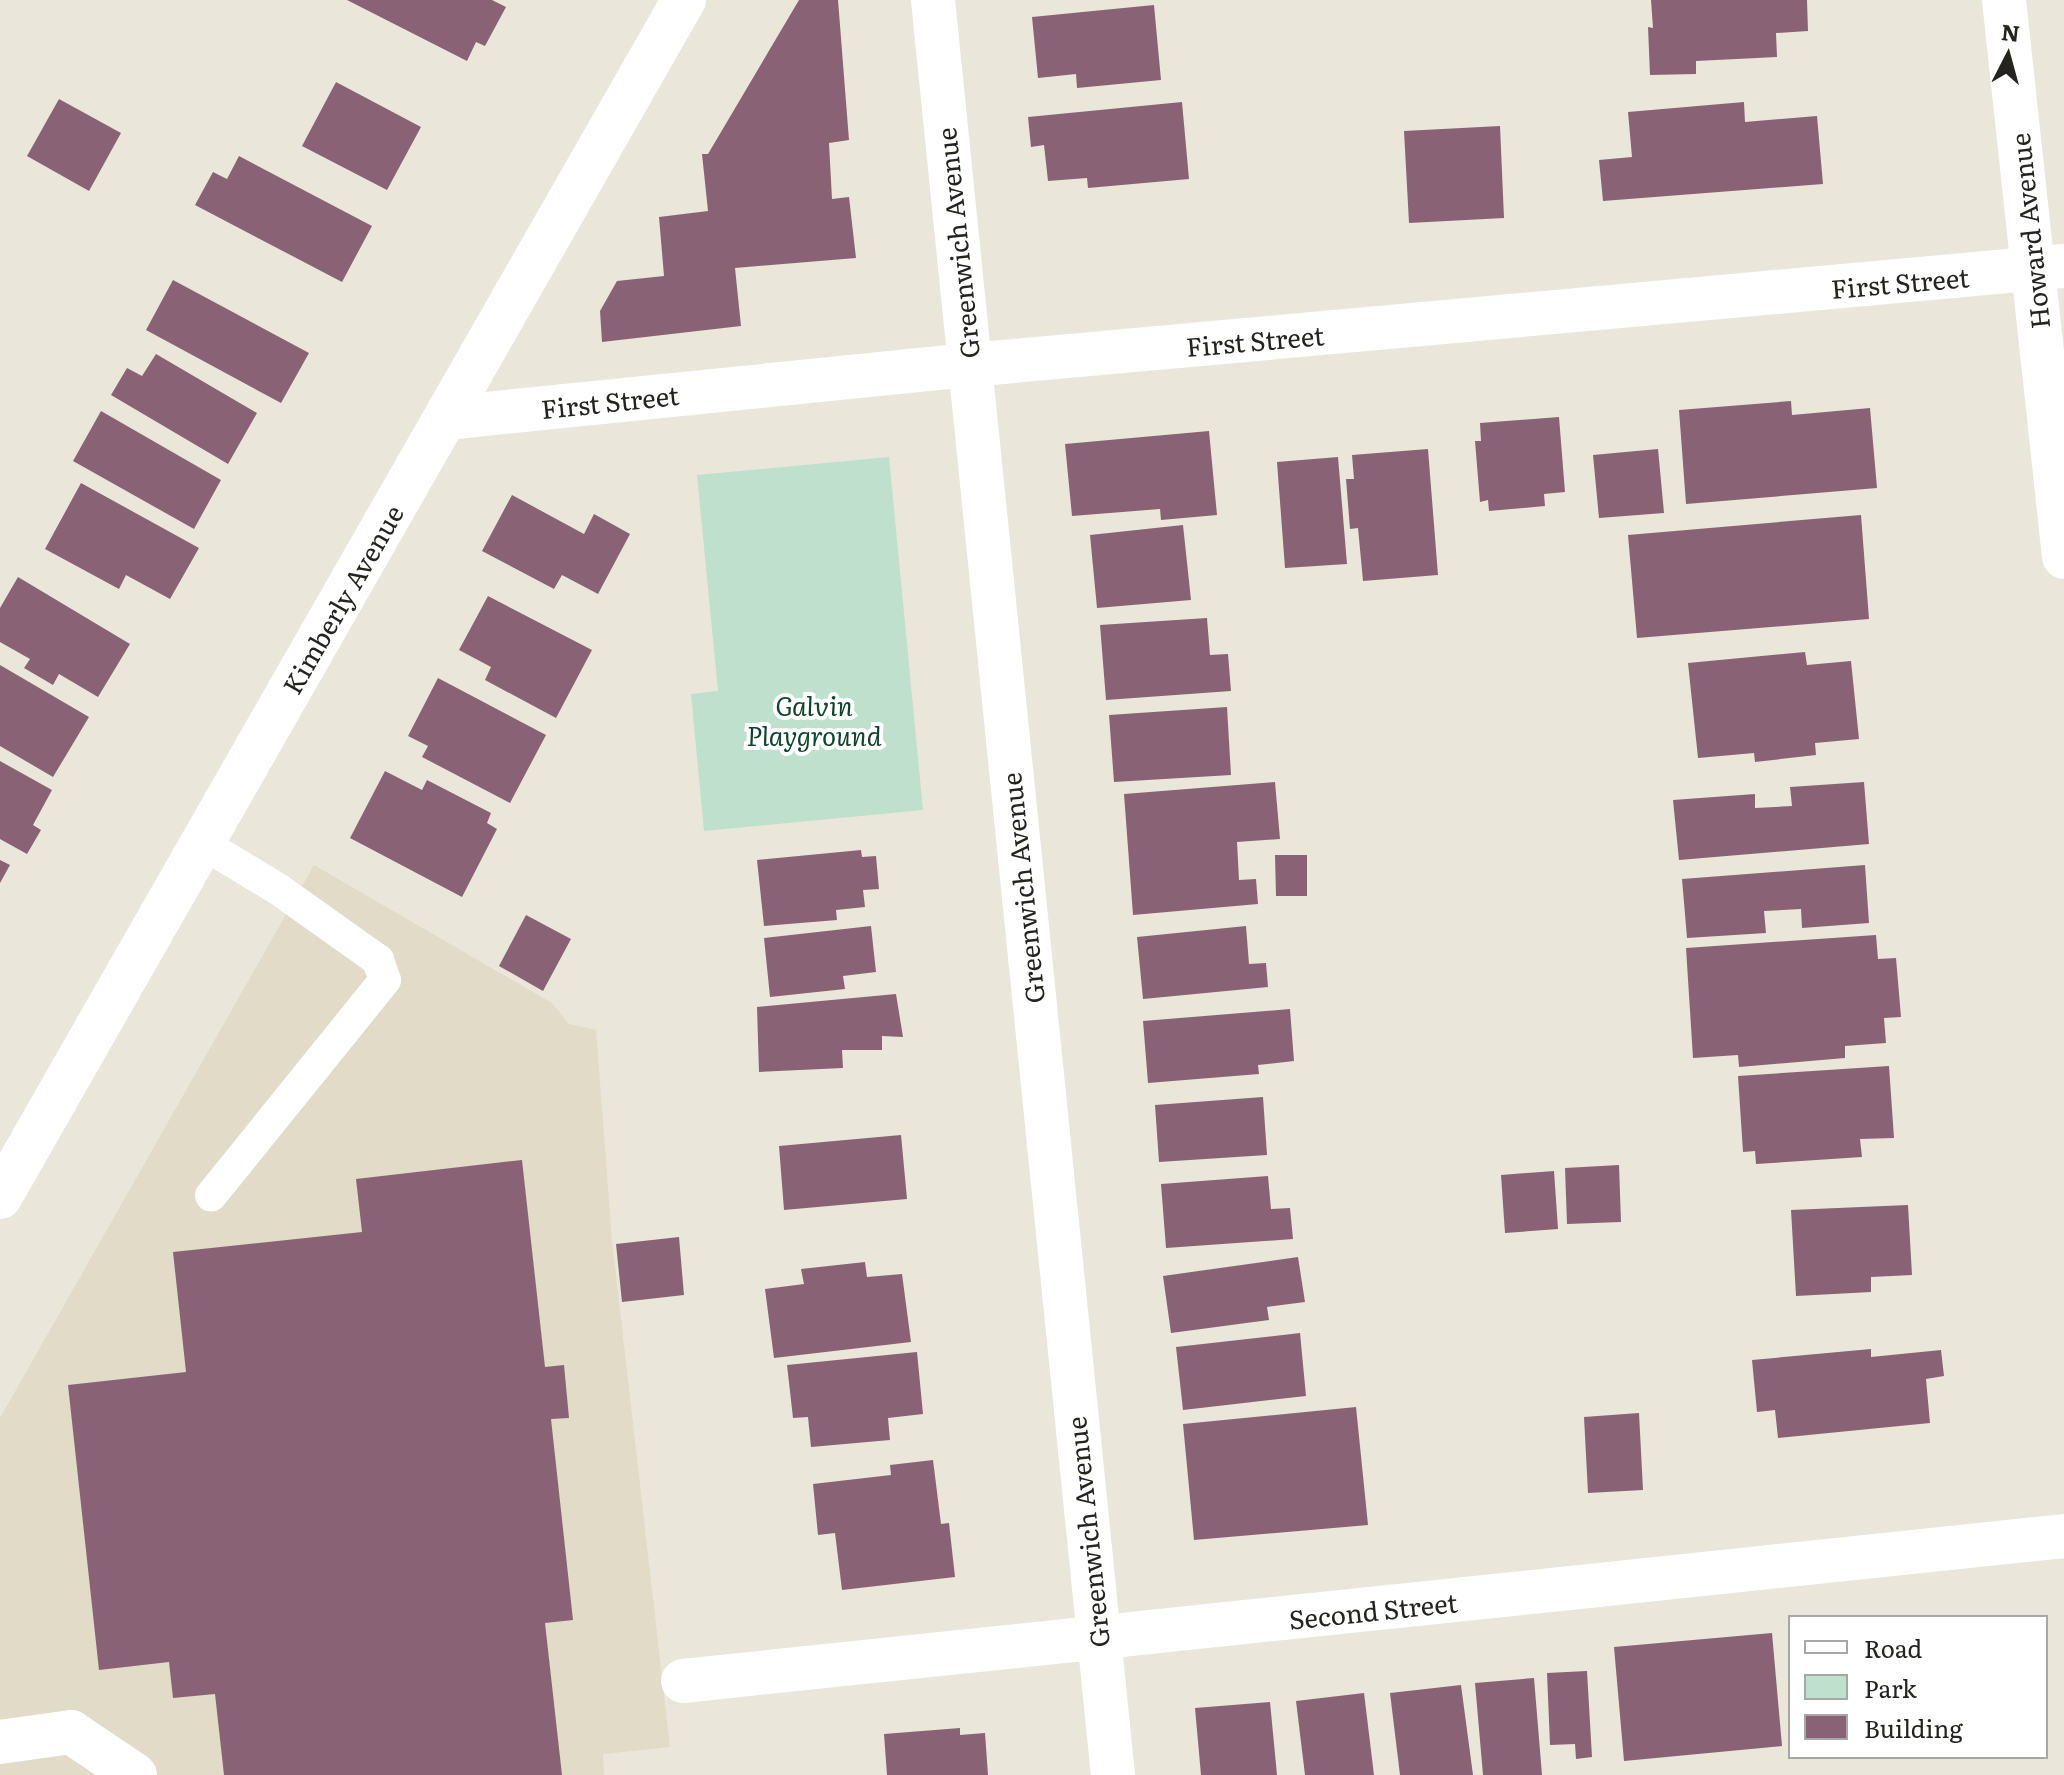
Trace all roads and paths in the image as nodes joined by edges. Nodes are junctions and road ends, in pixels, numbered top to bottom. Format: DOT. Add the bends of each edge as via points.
graph roads {
  1 [pos="684,0"];
  2 [pos="933,0"];
  3 [pos="2004,0"];
  4 [pos="2049,268"];
  5 [pos="969,365"];
  6 [pos="446,418"];
  7 [pos="2064,557"];
  8 [pos="202,843"];
  9 [pos="211,1196"];
  10 [pos="0,1197"];
  11 [pos="2064,1536"];
  12 [pos="1098,1639"];
  13 [pos="683,1681"];
  14 [pos="0,1742"];
  15 [pos="135,1775"];
  16 [pos="1113,1775"];
  1 -- 6 [label="street, Kimberly Avenue"];
  2 -- 5 [label="street, Greenwich Avenue"];
  3 -- 4 [label="street, Howard Avenue"];
  4 -- 5 [label="street, First Street"];
  4 -- 7 [label="street, Howard Avenue"];
  5 -- 6 [label="street, First Street"];
  5 -- 12 [label="street, Greenwich Avenue"];
  6 -- 8 [label="street, Kimberly Avenue"];
  8 -- 9 [label="lane" via="378,960 385,980"];
  8 -- 10 [label="street, Kimberly Avenue"];
  11 -- 12 [label="street, Second Street"];
  12 -- 13 [label="street, Second Street"];
  12 -- 16 [label="street, Greenwich Avenue"];
  14 -- 15 [label="street" via="71,1732"];
}
